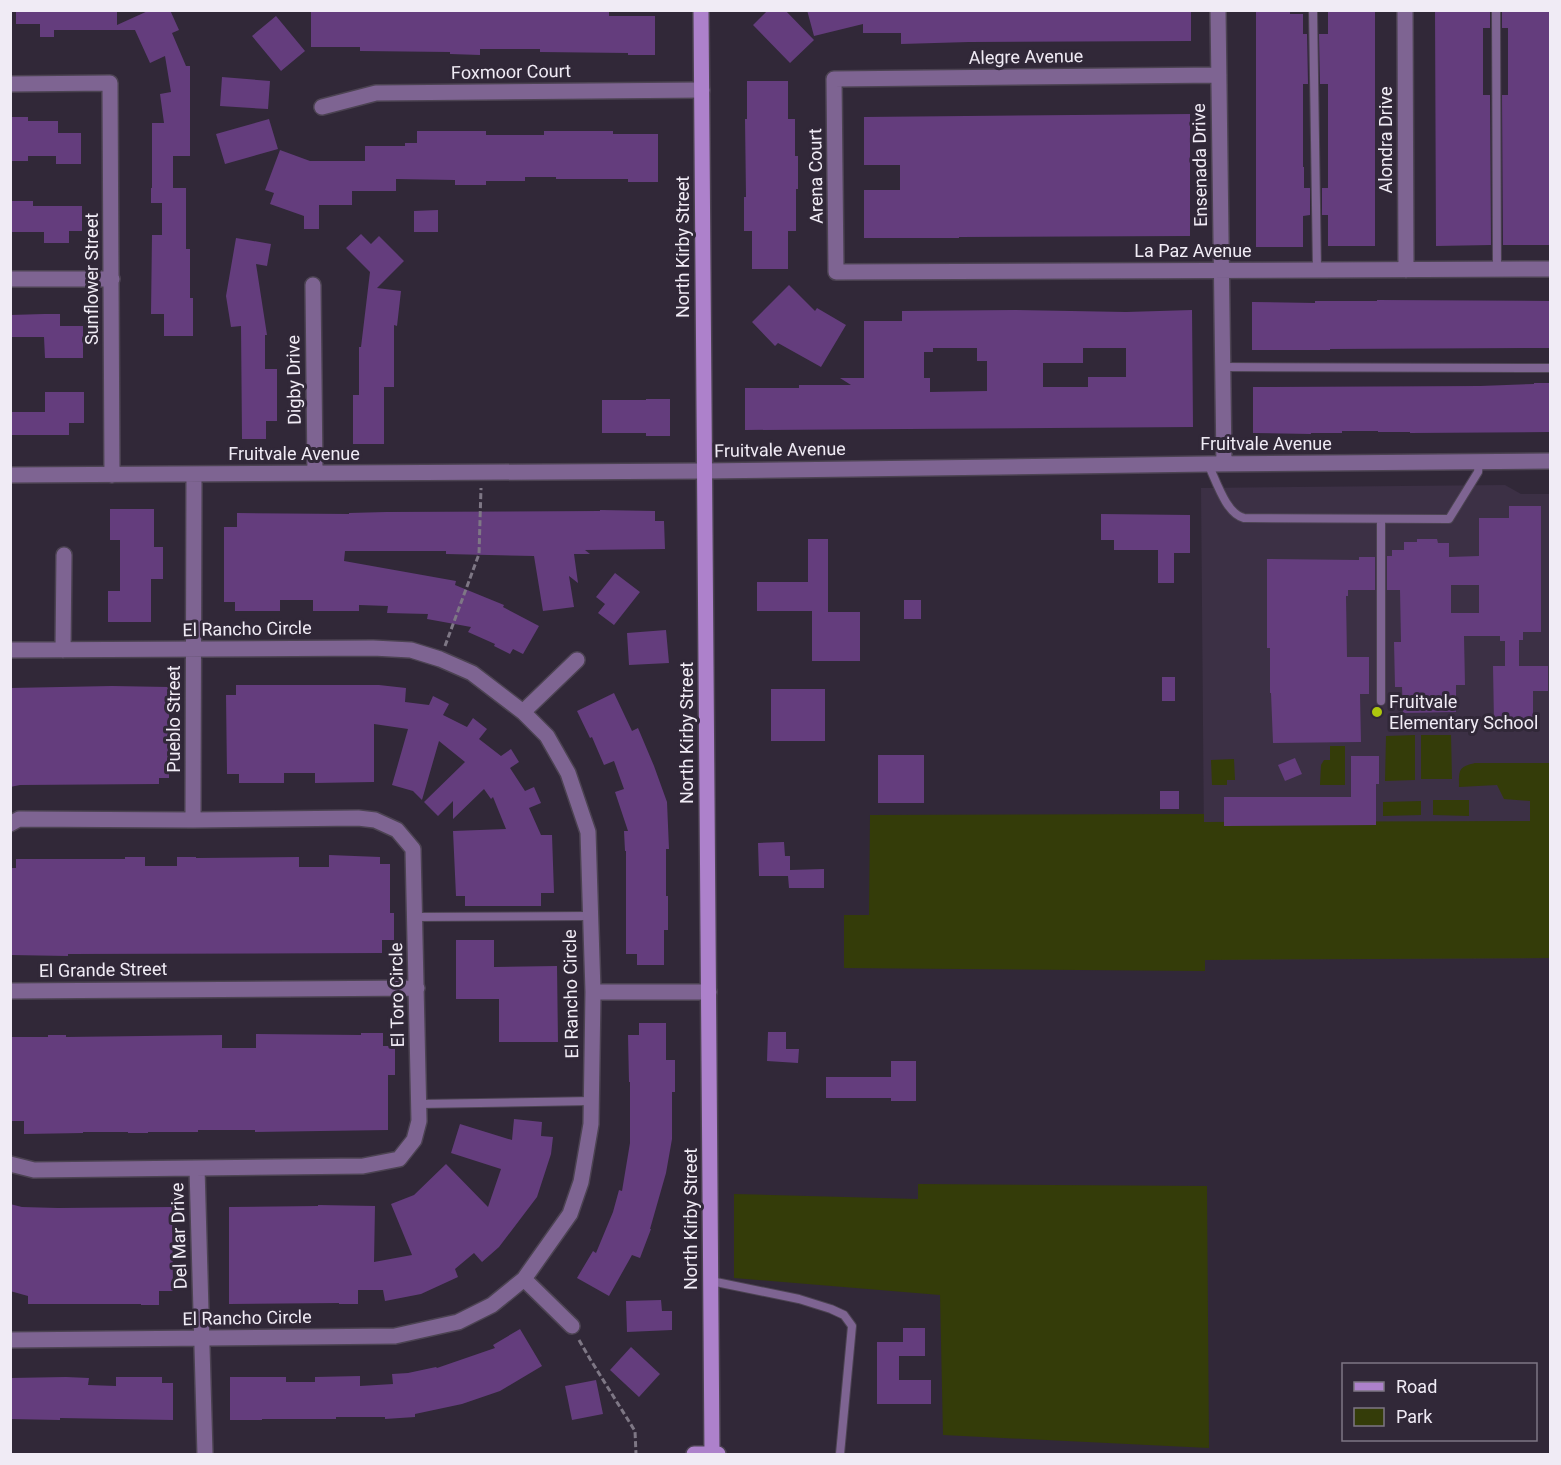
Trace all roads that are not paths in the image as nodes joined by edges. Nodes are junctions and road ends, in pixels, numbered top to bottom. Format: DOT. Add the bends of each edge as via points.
graph roads {
  1 [pos="701,10"];
  2 [pos="1218,10"];
  3 [pos="1313,10"];
  4 [pos="1405,10"];
  5 [pos="1496,10"];
  6 [pos="1219,75"];
  7 [pos="834,79"];
  8 [pos="10,84"];
  9 [pos="702,90"];
  10 [pos="322,106"];
  11 [pos="1497,269"];
  12 [pos="1551,269"];
  13 [pos="1221,270"];
  14 [pos="1317,270"];
  15 [pos="1406,270"];
  16 [pos="836,272"];
  17 [pos="10,279"];
  18 [pos="112,279"];
  19 [pos="313,285"];
  20 [pos="1222,367"];
  21 [pos="1551,368"];
  22 [pos="1551,461"];
  23 [pos="1479,462"];
  24 [pos="1216,464"];
  25 [pos="704,471"];
  26 [pos="315,473"];
  27 [pos="194,474"];
  28 [pos="112,475"];
  29 [pos="10,476"];
  30 [pos="1381,519"];
  31 [pos="64,555"];
  32 [pos="10,650"];
  33 [pos="63,650"];
  34 [pos="194,650"];
  35 [pos="577,660"];
  36 [pos="1381,701"];
  37 [pos="523,712"];
  38 [pos="194,820"];
  39 [pos="10,824"];
  40 [pos="590,916"];
  41 [pos="415,917"];
  42 [pos="417,988"];
  43 [pos="10,991"];
  44 [pos="593,992"];
  45 [pos="709,992"];
  46 [pos="591,1101"];
  47 [pos="419,1104"];
  48 [pos="10,1164"];
  49 [pos="197,1168"];
  50 [pos="524,1279"];
  51 [pos="711,1281"];
  52 [pos="572,1326"];
  53 [pos="202,1338"];
  54 [pos="10,1340"];
  55 [pos="712,1454"];
  56 [pos="205,1455"];
  57 [pos="694,1455"];
  58 [pos="718,1455"];
  59 [pos="840,1455"];
  1 -- 9 [label="street, North Kirby Street"];
  2 -- 6 [label="street, Ensenada Drive"];
  3 -- 14 [label="lane"];
  4 -- 15 [label="street, Alondra Drive"];
  5 -- 11 [label="lane"];
  6 -- 7 [label="street, Alegre Avenue"];
  6 -- 13 [label="street, Ensenada Drive"];
  7 -- 16 [label="street, Arena Court"];
  8 -- 18 [label="street, Sunflower Street" via="110,83"];
  9 -- 10 [label="street, Foxmoor Court" via="376,93"];
  9 -- 25 [label="street, North Kirby Street"];
  11 -- 12 [label="street, La Paz Avenue"];
  11 -- 15 [label="street, La Paz Avenue"];
  13 -- 14 [label="street, La Paz Avenue"];
  13 -- 16 [label="street, La Paz Avenue"];
  13 -- 20 [label="street, Ensenada Drive"];
  14 -- 15 [label="street, La Paz Avenue"];
  17 -- 18 [label="street"];
  18 -- 28 [label="street, Sunflower Street"];
  19 -- 26 [label="street, Digby Drive"];
  20 -- 21 [label="lane"];
  20 -- 24 [label="street, Ensenada Drive"];
  22 -- 23 [label="street, Fruitvale Avenue"];
  23 -- 24 [label="street, Fruitvale Avenue"];
  23 -- 30 [label="lane" via="1478,472 1449,519"];
  24 -- 25 [label="street, Fruitvale Avenue"];
  24 -- 30 [label="lane" via="1230,509 1237,517"];
  25 -- 26 [label="street, Fruitvale Avenue"];
  25 -- 45 [label="street, North Kirby Street"];
  26 -- 27 [label="street, Fruitvale Avenue"];
  27 -- 28 [label="street, Fruitvale Avenue"];
  27 -- 34 [label="street, Pueblo Street"];
  28 -- 29 [label="street, Fruitvale Avenue"];
  30 -- 36 [label="lane"];
  31 -- 33 [label="street"];
  32 -- 33 [label="street, El Rancho Circle"];
  33 -- 34 [label="street, El Rancho Circle"];
  34 -- 37 [label="street, El Rancho Circle" via="411,650 472,673"];
  34 -- 38 [label="street, Pueblo Street"];
  35 -- 37 [label="street"];
  37 -- 40 [label="street, El Rancho Circle" via="547,736 568,773 588,832"];
  38 -- 39 [label="street, El Toro Circle" via="19,819"];
  38 -- 41 [label="street, El Toro Circle" via="375,820 397,830 413,849"];
  40 -- 41 [label="lane"];
  40 -- 44 [label="street, El Rancho Circle"];
  41 -- 42 [label="street, El Toro Circle"];
  42 -- 43 [label="street, El Grande Street"];
  42 -- 47 [label="street, El Toro Circle"];
  44 -- 45 [label="street"];
  44 -- 46 [label="street, El Rancho Circle"];
  45 -- 51 [label="street, North Kirby Street"];
  46 -- 47 [label="lane"];
  46 -- 50 [label="street, El Rancho Circle" via="586,1156 570,1214"];
  47 -- 49 [label="street, El Toro Circle" via="414,1140 399,1159 363,1166"];
  48 -- 49 [label="street, El Toro Circle" via="34,1170"];
  49 -- 53 [label="street, Del Mar Drive"];
  50 -- 52 [label="street"];
  50 -- 53 [label="street, El Rancho Circle" via="492,1305 458,1322 395,1336"];
  51 -- 55 [label="street, North Kirby Street"];
  51 -- 59 [label="lane" via="799,1299 844,1315 852,1326"];
  53 -- 54 [label="street, El Rancho Circle"];
  53 -- 56 [label="street, Del Mar Drive"];
  55 -- 57 [label="street"];
  55 -- 58 [label="street"];
}
